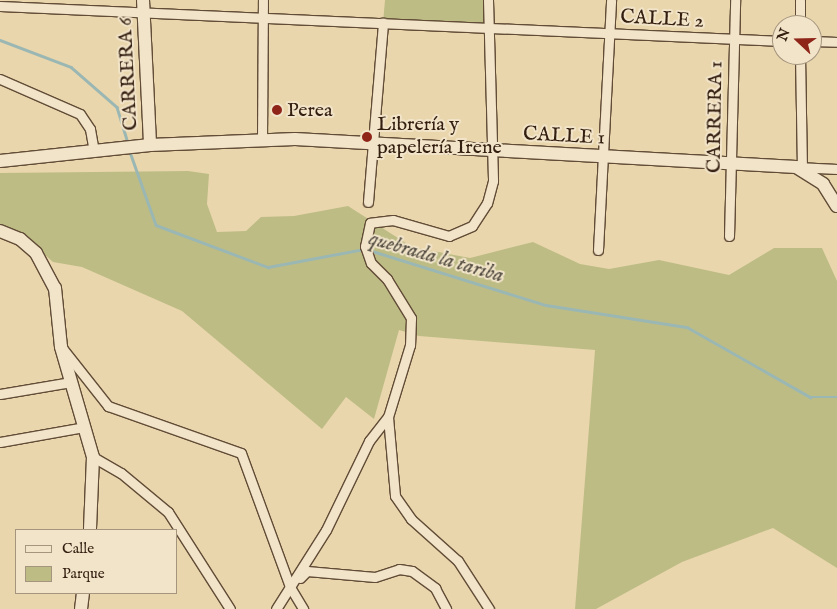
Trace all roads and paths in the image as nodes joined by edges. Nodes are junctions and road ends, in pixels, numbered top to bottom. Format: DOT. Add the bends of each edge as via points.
graph roads {
  1 [pos="263,0"];
  2 [pos="488,0"];
  3 [pos="611,0"];
  4 [pos="735,0"];
  5 [pos="800,0"];
  6 [pos="25,3"];
  7 [pos="143,5"];
  8 [pos="0,6"];
  9 [pos="800,15"];
  10 [pos="262,19"];
  11 [pos="383,23"];
  12 [pos="489,26"];
  13 [pos="610,34"];
  14 [pos="734,40"];
  15 [pos="772,41"];
  16 [pos="822,41"];
  17 [pos="837,42"];
  18 [pos="800,65"];
  19 [pos="0,80"];
  20 [pos="262,139"];
  21 [pos="372,145"];
  22 [pos="150,146"];
  23 [pos="490,150"];
  24 [pos="94,152"];
  25 [pos="602,157"];
  26 [pos="0,161"];
  27 [pos="732,163"];
  28 [pos="799,167"];
  29 [pos="837,169"];
  30 [pos="368,202"];
  31 [pos="837,206"];
  32 [pos="0,231"];
  33 [pos="729,236"];
  34 [pos="598,250"];
  35 [pos="62,347"];
  36 [pos="71,382"];
  37 [pos="0,394"];
  38 [pos="388,417"];
  39 [pos="84,427"];
  40 [pos="0,442"];
  41 [pos="93,457"];
  42 [pos="90,529"];
  43 [pos="290,587"];
  44 [pos="83,594"];
  45 [pos="81,609"];
  46 [pos="230,609"];
  47 [pos="276,609"];
  48 [pos="303,609"];
  49 [pos="446,609"];
  50 [pos="489,609"];
  1 -- 10 [label="street"];
  2 -- 12 [label="street"];
  3 -- 13 [label="street"];
  4 -- 14 [label="street, CARRERA 1"];
  5 -- 9 [label="street"];
  6 -- 7 [label="street, CALLE 2"];
  6 -- 8 [label="street, CALLE 2"];
  7 -- 10 [label="street, CALLE 2"];
  7 -- 22 [label="street, CARRERA 6"];
  10 -- 11 [label="street, CALLE 2"];
  10 -- 20 [label="street"];
  11 -- 12 [label="street, CALLE 2"];
  11 -- 21 [label="street"];
  12 -- 13 [label="street, CALLE 2"];
  12 -- 23 [label="street"];
  13 -- 14 [label="street, CALLE 2"];
  13 -- 25 [label="street"];
  14 -- 15 [label="street, CALLE 2"];
  14 -- 27 [label="street, CARRERA 1"];
  16 -- 17 [label="street"];
  18 -- 28 [label="street"];
  19 -- 24 [label="street" via="80,114 90,129"];
  20 -- 21 [label="street, CALLE 1"];
  20 -- 22 [label="street, CALLE 1"];
  21 -- 23 [label="street, CALLE 1"];
  21 -- 30 [label="street"];
  22 -- 24 [label="street, CALLE 1"];
  23 -- 25 [label="street, CALLE 1"];
  23 -- 38 [label="street" via="493,181 487,203 472,226 449,236 393,220 370,223 366,230 371,263 411,318 410,345"];
  24 -- 26 [label="street, CALLE 1"];
  25 -- 27 [label="street, CALLE 1"];
  25 -- 34 [label="street"];
  27 -- 28 [label="street, CALLE 1"];
  27 -- 33 [label="street, CARRERA 1"];
  28 -- 29 [label="street"];
  28 -- 31 [label="street" via="824,184"];
  32 -- 35 [label="street" via="20,239 48,270 55,288"];
  35 -- 36 [label="street"];
  35 -- 43 [label="street" via="108,406 241,453"];
  36 -- 37 [label="street"];
  36 -- 39 [label="street"];
  38 -- 43 [label="street" via="369,441 338,508"];
  38 -- 50 [label="street" via="395,496 410,519 458,561"];
  39 -- 40 [label="street"];
  39 -- 41 [label="street"];
  41 -- 42 [label="street"];
  41 -- 46 [label="street" via="122,473 168,512"];
  43 -- 47 [label="street"];
  43 -- 48 [label="street"];
  43 -- 49 [label="street" via="307,571 375,577 399,569 412,570 435,588"];
  44 -- 45 [label="street"];
}
